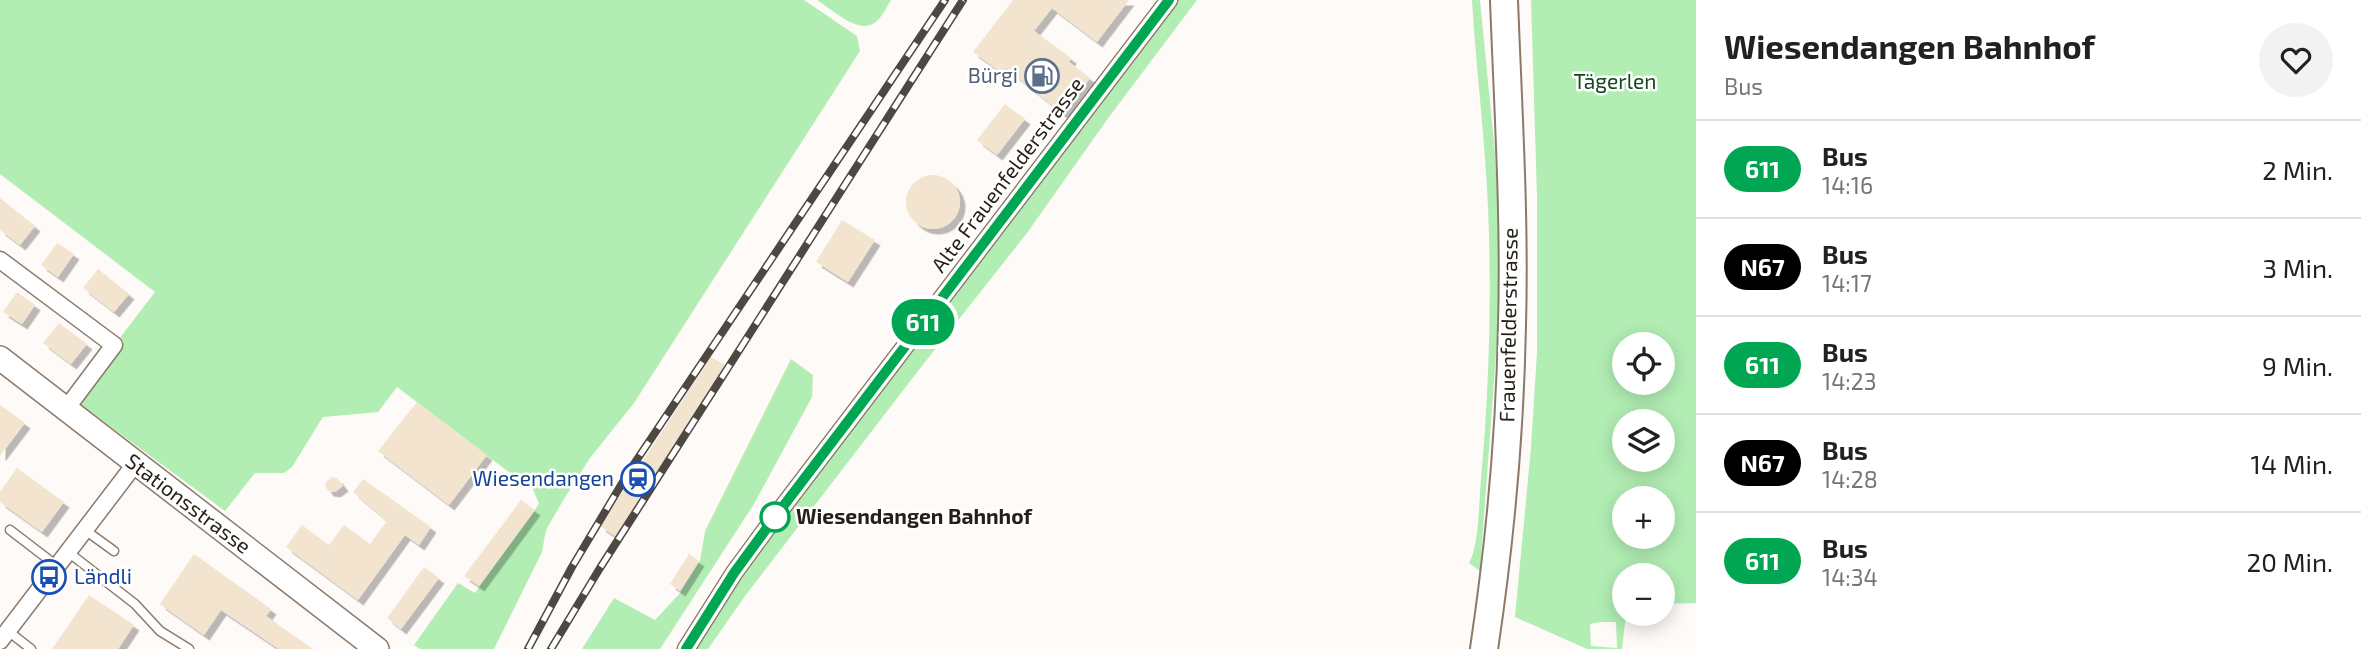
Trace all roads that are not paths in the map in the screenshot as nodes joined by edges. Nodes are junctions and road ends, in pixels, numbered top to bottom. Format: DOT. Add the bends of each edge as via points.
graph roads {
  1 [pos="1169,0"];
  2 [pos="1504,0"];
  3 [pos="0,260"];
  4 [pos="0,358"];
  5 [pos="66,409"];
  6 [pos="135,464"];
  7 [pos="10,530"];
  8 [pos="85,530"];
  9 [pos="114,551"];
  10 [pos="68,552"];
  11 [pos="57,566"];
  12 [pos="4,636"];
  13 [pos="31,649"];
  14 [pos="189,649"];
  15 [pos="377,649"];
  16 [pos="686,649"];
  17 [pos="1484,649"];
  1 -- 16 [label="street, Alte Frauenfelderstrasse" via="775,517"];
  2 -- 17 [label="main road, Frauenfelderstrasse" via="1512,325 1505,482"];
  3 -- 5 [label="street" via="114,345"];
  4 -- 5 [label="main road, Stationsstrasse"];
  5 -- 6 [label="main road, Stationsstrasse"];
  6 -- 8 [label="street"];
  6 -- 15 [label="main road, Stationsstrasse"];
  7 -- 11 [label="lane"];
  8 -- 9 [label="lane"];
  8 -- 10 [label="street"];
  10 -- 11 [label="street"];
  10 -- 14 [label="lane" via="135,604 160,631"];
  11 -- 12 [label="street"];
  12 -- 13 [label="lane"];
}
